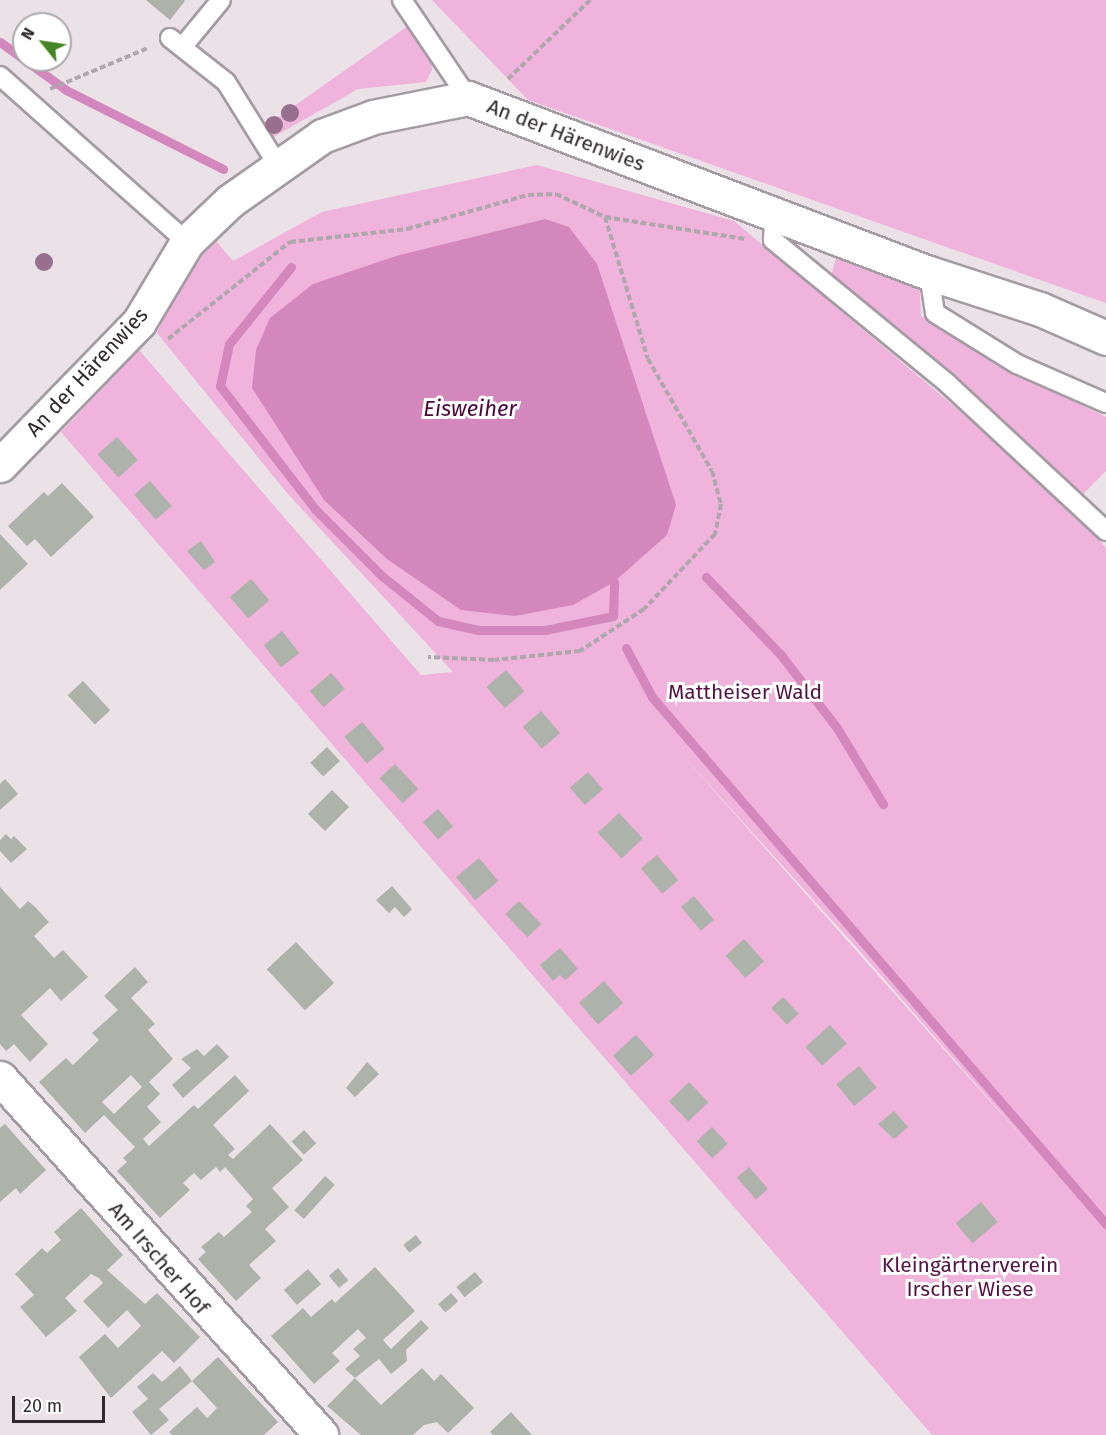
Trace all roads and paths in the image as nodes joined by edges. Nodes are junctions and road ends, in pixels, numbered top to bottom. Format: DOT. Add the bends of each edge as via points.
graph roads {
  1 [pos="221,0"];
  2 [pos="402,0"];
  3 [pos="590,0"];
  4 [pos="177,42"];
  5 [pos="0,76"];
  6 [pos="70,80"];
  7 [pos="476,100"];
  8 [pos="277,164"];
  9 [pos="605,217"];
  10 [pos="774,228"];
  11 [pos="187,242"];
  12 [pos="929,273"];
  13 [pos="1106,338"];
  14 [pos="157,346"];
  15 [pos="1106,403"];
  16 [pos="0,465"];
  17 [pos="1106,531"];
  18 [pos="428,657"];
  19 [pos="0,1078"];
  20 [pos="321,1435"];
  1 -- 4 [label="lane"];
  2 -- 7 [label="lane"];
  3 -- 7 [label="path"];
  4 -- 6 [label="path"];
  4 -- 8 [label="lane" via="226,82"];
  5 -- 11 [label="lane"];
  7 -- 8 [label="street, An der Härenwies" via="373,117 322,136"];
  7 -- 10 [label="street, An der Härenwies"];
  8 -- 11 [label="street, An der Härenwies"];
  9 -- 10 [label="path" via="721,238"];
  9 -- 14 [label="path" via="556,194 528,195 407,229 290,242 197,319"];
  9 -- 18 [label="path" via="648,359 712,471 720,504 715,534 644,609 580,651 494,660"];
  10 -- 12 [label="street, An der Härenwies"];
  10 -- 17 [label="lane"];
  11 -- 16 [label="street, An der Härenwies" via="139,322"];
  12 -- 13 [label="street, An der Härenwies" via="1040,309"];
  12 -- 15 [label="lane" via="936,313 1017,364"];
  19 -- 20 [label="street, Am Irscher Hof"];
}
